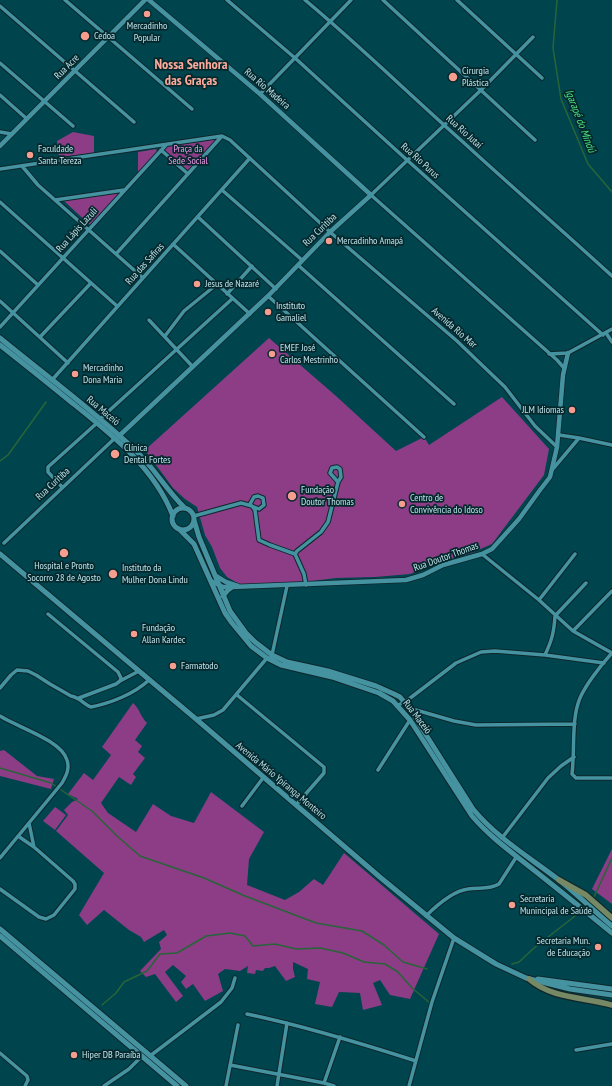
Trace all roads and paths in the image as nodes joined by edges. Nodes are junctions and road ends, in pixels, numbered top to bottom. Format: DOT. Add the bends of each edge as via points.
graph roads {
  1 [pos="66,0"];
  2 [pos="145,0"];
  3 [pos="149,0"];
  4 [pos="227,0"];
  5 [pos="305,0"];
  6 [pos="351,0"];
  7 [pos="383,0"];
  8 [pos="457,0"];
  9 [pos="0,6"];
  10 [pos="331,22"];
  11 [pos="109,37"];
  12 [pos="533,37"];
  13 [pos="515,55"];
  14 [pos="295,58"];
  15 [pos="0,63"];
  16 [pos="75,70"];
  17 [pos="542,78"];
  18 [pos="481,90"];
  19 [pos="260,94"];
  20 [pos="0,95"];
  21 [pos="45,101"];
  22 [pos="192,109"];
  23 [pos="27,119"];
  24 [pos="134,122"];
  25 [pos="444,125"];
  26 [pos="73,126"];
  27 [pos="0,132"];
  28 [pos="12,134"];
  29 [pos="222,136"];
  30 [pos="535,140"];
  31 [pos="166,145"];
  32 [pos="0,146"];
  33 [pos="161,150"];
  34 [pos="250,158"];
  35 [pos="407,160"];
  36 [pos="22,166"];
  37 [pos="0,169"];
  38 [pos="188,174"];
  39 [pos="124,190"];
  40 [pos="222,190"];
  41 [pos="371,195"];
  42 [pos="55,200"];
  43 [pos="0,202"];
  44 [pos="198,217"];
  45 [pos="89,230"];
  46 [pos="330,232"];
  47 [pos="173,244"];
  48 [pos="0,251"];
  49 [pos="116,254"];
  50 [pos="63,258"];
  51 [pos="302,260"];
  52 [pos="298,265"];
  53 [pos="252,266"];
  54 [pos="612,276"];
  55 [pos="143,278"];
  56 [pos="91,283"];
  57 [pos="38,285"];
  58 [pos="216,285"];
  59 [pos="276,289"];
  60 [pos="227,294"];
  61 [pos="268,296"];
  62 [pos="232,299"];
  63 [pos="0,301"];
  64 [pos="118,306"];
  65 [pos="13,312"];
  66 [pos="250,314"];
  67 [pos="149,320"];
  68 [pos="0,327"];
  69 [pos="612,329"];
  70 [pos="604,334"];
  71 [pos="165,336"];
  72 [pos="40,337"];
  73 [pos="0,338"];
  74 [pos="612,342"];
  75 [pos="0,345"];
  76 [pos="177,350"];
  77 [pos="568,353"];
  78 [pos="549,354"];
  79 [pos="68,363"];
  80 [pos="193,367"];
  81 [pos="564,368"];
  82 [pos="52,380"];
  83 [pos="454,404"];
  84 [pos="99,421"];
  85 [pos="558,435"];
  86 [pos="117,437"];
  87 [pos="424,437"];
  88 [pos="579,438"];
  89 [pos="612,445"];
  90 [pos="557,446"];
  91 [pos="552,471"];
  92 [pos="338,482"];
  93 [pos="62,487"];
  94 [pos="185,508"];
  95 [pos="173,516"];
  96 [pos="194,518"];
  97 [pos="179,529"];
  98 [pos="4,543"];
  99 [pos="0,554"];
  100 [pos="295,554"];
  101 [pos="482,554"];
  102 [pos="575,554"];
  103 [pos="216,576"];
  104 [pos="211,581"];
  105 [pos="586,583"];
  106 [pos="219,585"];
  107 [pos="306,585"];
  108 [pos="240,586"];
  109 [pos="287,586"];
  110 [pos="232,587"];
  111 [pos="612,591"];
  112 [pos="223,596"];
  113 [pos="539,600"];
  114 [pos="48,614"];
  115 [pos="554,616"];
  116 [pos="573,631"];
  117 [pos="612,653"];
  118 [pos="272,655"];
  119 [pos="545,655"];
  120 [pos="267,658"];
  121 [pos="604,663"];
  122 [pos="139,671"];
  123 [pos="149,680"];
  124 [pos="120,681"];
  125 [pos="0,688"];
  126 [pos="237,695"];
  127 [pos="78,698"];
  128 [pos="405,702"];
  129 [pos="398,705"];
  130 [pos="409,708"];
  131 [pos="0,716"];
  132 [pos="196,719"];
  133 [pos="410,720"];
  134 [pos="575,724"];
  135 [pos="574,757"];
  136 [pos="378,770"];
  137 [pos="263,778"];
  138 [pos="612,778"];
  139 [pos="242,806"];
  140 [pos="296,806"];
  141 [pos="29,823"];
  142 [pos="18,836"];
  143 [pos="502,838"];
  144 [pos="34,847"];
  145 [pos="517,856"];
  146 [pos="0,858"];
  147 [pos="559,880"];
  148 [pos="0,889"];
  149 [pos="426,916"];
  150 [pos="612,918"];
  151 [pos="610,924"];
  152 [pos="0,929"];
  153 [pos="612,933"];
  154 [pos="0,936"];
  155 [pos="454,938"];
  156 [pos="235,978"];
  157 [pos="529,979"];
  158 [pos="612,989"];
  159 [pos="612,995"];
  160 [pos="612,1005"];
  161 [pos="247,1014"];
  162 [pos="287,1023"];
  163 [pos="238,1025"];
  164 [pos="340,1037"];
  165 [pos="612,1044"];
  166 [pos="576,1050"];
  167 [pos="0,1053"];
  168 [pos="142,1056"];
  169 [pos="150,1056"];
  170 [pos="416,1061"];
  171 [pos="230,1065"];
  172 [pos="278,1074"];
  173 [pos="324,1083"];
  174 [pos="25,1086"];
  175 [pos="104,1086"];
  176 [pos="177,1086"];
  177 [pos="186,1086"];
  178 [pos="226,1086"];
  179 [pos="277,1086"];
  180 [pos="334,1086"];
  181 [pos="409,1086"];
  1 -- 11 [label="street"];
  2 -- 11 [label="street, Rua Acre"];
  3 -- 19 [label="street, Rua Rio Madeira"];
  4 -- 14 [label="street, Rua Rio Purus"];
  5 -- 10 [label="street, Rua Rio Jutaí"];
  6 -- 10 [label="street"];
  7 -- 18 [label="street"];
  8 -- 13 [label="street"];
  9 -- 16 [label="street"];
  10 -- 14 [label="street"];
  10 -- 25 [label="street, Rua Rio Jutaí"];
  11 -- 16 [label="street, Rua Acre"];
  11 -- 22 [label="street"];
  12 -- 13 [label="street, Rua Curitiba"];
  13 -- 17 [label="street"];
  13 -- 18 [label="street, Rua Curitiba"];
  14 -- 19 [label="street"];
  14 -- 35 [label="street, Rua Rio Purus"];
  15 -- 21 [label="street"];
  16 -- 21 [label="street, Rua Acre"];
  16 -- 24 [label="street"];
  18 -- 25 [label="street, Rua Curitiba"];
  18 -- 30 [label="street"];
  19 -- 41 [label="street, Rua Rio Madeira"];
  20 -- 23 [label="street"];
  21 -- 23 [label="street, Rua Acre"];
  21 -- 26 [label="street"];
  23 -- 28 [label="street, Rua Acre"];
  25 -- 35 [label="street, Rua Curitiba"];
  25 -- 54 [label="street, Rua Rio Jutaí"];
  27 -- 28 [label="street"];
  28 -- 32 [label="street, Rua Acre"];
  29 -- 31 [label="street"];
  29 -- 34 [label="street, Avenida Rio Mar"];
  29 -- 38 [label="street"];
  31 -- 33 [label="street, Rua Lápis Lazuli"];
  31 -- 36 [label="street"];
  33 -- 38 [label="street"];
  33 -- 39 [label="street, Rua Lápis Lazuli"];
  34 -- 40 [label="street, Rua das Safiras"];
  34 -- 46 [label="street, Avenida Rio Mar"];
  35 -- 41 [label="street, Rua Curitiba"];
  35 -- 70 [label="street, Rua Rio Purus"];
  36 -- 37 [label="street"];
  36 -- 42 [label="street"];
  38 -- 49 [label="street"];
  39 -- 42 [label="street"];
  39 -- 45 [label="street, Rua Lápis Lazuli"];
  40 -- 44 [label="street, Rua das Safiras"];
  40 -- 51 [label="street"];
  41 -- 46 [label="street, Rua Curitiba"];
  41 -- 78 [label="street"];
  42 -- 45 [label="street"];
  43 -- 50 [label="street"];
  44 -- 47 [label="street, Rua das Safiras"];
  44 -- 53 [label="street"];
  45 -- 49 [label="street"];
  45 -- 50 [label="street, Rua Lápis Lazuli"];
  46 -- 51 [label="street, Rua Curitiba"];
  46 -- 90 [label="street, Avenida Rio Mar" via="484,366 505,387 535,426"];
  47 -- 55 [label="street, Rua das Safiras"];
  47 -- 58 [label="street"];
  48 -- 57 [label="street"];
  49 -- 55 [label="street"];
  50 -- 56 [label="street"];
  50 -- 57 [label="street, Rua Lápis Lazuli"];
  51 -- 52 [label="street, Rua Curitiba"];
  52 -- 59 [label="street, Rua Curitiba"];
  52 -- 83 [label="street"];
  53 -- 59 [label="street"];
  53 -- 60 [label="street"];
  55 -- 64 [label="street, Rua das Safiras"];
  56 -- 64 [label="street"];
  56 -- 72 [label="street"];
  57 -- 65 [label="street, Rua Lápis Lazuli"];
  58 -- 60 [label="street"];
  58 -- 71 [label="street" via="184,311"];
  59 -- 61 [label="street, Rua Curitiba"];
  60 -- 62 [label="street"];
  61 -- 66 [label="street, Rua Curitiba"];
  61 -- 87 [label="street"];
  62 -- 66 [label="street"];
  62 -- 76 [label="street"];
  63 -- 65 [label="street"];
  64 -- 79 [label="street, Rua das Safiras"];
  65 -- 68 [label="street, Rua Lápis Lazuli"];
  65 -- 72 [label="street"];
  66 -- 80 [label="street, Rua Curitiba"];
  67 -- 71 [label="street"];
  69 -- 70 [label="street"];
  70 -- 74 [label="street, Rua Rio Purus"];
  70 -- 77 [label="street"];
  71 -- 76 [label="street"];
  72 -- 79 [label="street"];
  73 -- 82 [label="main road, Rua Maceió"];
  75 -- 84 [label="main road, Rua Maceió"];
  76 -- 80 [label="street"];
  76 -- 84 [label="street"];
  77 -- 78 [label="street"];
  77 -- 81 [label="street, Rua Doutor Thomas"];
  78 -- 81 [label="street"];
  79 -- 82 [label="street, Rua das Safiras"];
  80 -- 86 [label="street, Rua Curitiba"];
  81 -- 85 [label="street, Rua Doutor Thomas"];
  82 -- 84 [label="main road, Rua Maceió"];
  84 -- 86 [label="main road, Rua Maceió"];
  84 -- 93 [label="street" via="48,467"];
  85 -- 88 [label="street"];
  85 -- 90 [label="street, Rua Doutor Thomas"];
  86 -- 93 [label="street, Rua Curitiba"];
  86 -- 94 [label="main road, Rua Maceió" via="148,464"];
  86 -- 95 [label="main road, Rua Maceió" via="161,490"];
  88 -- 89 [label="street"];
  88 -- 91 [label="street, Rua Doutor Thomas"];
  90 -- 91 [label="street, Rua Doutor Thomas"];
  91 -- 101 [label="street, Rua Doutor Thomas" via="496,546"];
  92 -- 100 [label="street" via="328,522 321,532"];
  93 -- 98 [label="street, Rua Curitiba"];
  94 -- 95 [label="main road" via="177,510"];
  94 -- 96 [label="main road" via="191,511"];
  95 -- 97 [label="main road" via="174,525"];
  96 -- 97 [label="main road" via="192,526"];
  96 -- 100 [label="street" via="241,503 252,506 255,510 259,540"];
  96 -- 103 [label="main road, Rua Maceió" via="199,537"];
  97 -- 104 [label="main road, Rua Maceió" via="194,544"];
  99 -- 122 [label="main road, Avenida Mário Ypiranga Monteiro"];
  100 -- 107 [label="street"];
  101 -- 107 [label="street, Rua Doutor Thomas" via="406,580"];
  101 -- 113 [label="street"];
  102 -- 113 [label="street"];
  103 -- 106 [label="main road, Rua Maceió"];
  103 -- 108 [label="street, Rua Doutor Thomas"];
  104 -- 106 [label="street, Rua Doutor Thomas"];
  104 -- 120 [label="main road, Rua Maceió" via="232,623 251,646"];
  105 -- 115 [label="street"];
  106 -- 110 [label="street, Rua Doutor Thomas"];
  106 -- 112 [label="main road, Rua Maceió"];
  107 -- 109 [label="street, Rua Doutor Thomas"];
  108 -- 109 [label="street, Rua Doutor Thomas"];
  108 -- 110 [label="street, Rua Doutor Thomas"];
  109 -- 118 [label="street"];
  110 -- 112 [label="main road"];
  111 -- 116 [label="street"];
  112 -- 118 [label="main road, Rua Maceió" via="246,633"];
  113 -- 115 [label="street"];
  114 -- 124 [label="street" via="118,672"];
  115 -- 116 [label="street"];
  115 -- 119 [label="street" via="553,637"];
  116 -- 117 [label="street"];
  117 -- 121 [label="street"];
  118 -- 128 [label="main road, Rua Maceió" via="287,662 376,686"];
  119 -- 121 [label="street"];
  119 -- 128 [label="street" via="481,652 456,663"];
  120 -- 126 [label="street"];
  120 -- 129 [label="main road, Rua Maceió" via="286,666 379,692"];
  121 -- 134 [label="street" via="580,698"];
  122 -- 123 [label="main road, Avenida Mário Ypiranga Monteiro"];
  122 -- 124 [label="street"];
  123 -- 127 [label="street" via="120,698 96,706 86,705"];
  123 -- 132 [label="main road, Avenida Mário Ypiranga Monteiro"];
  124 -- 127 [label="street"];
  125 -- 127 [label="street" via="13,673 21,670 36,674 58,689"];
  126 -- 132 [label="street" via="223,710"];
  126 -- 140 [label="street" via="324,768 324,773"];
  128 -- 129 [label="street"];
  128 -- 130 [label="main road, Rua Maceió"];
  129 -- 133 [label="main road, Rua Maceió"];
  130 -- 134 [label="street" via="454,722 476,725"];
  130 -- 143 [label="main road, Rua Maceió" via="473,809"];
  131 -- 141 [label="street" via="41,737 61,750 67,759 67,774 62,783"];
  132 -- 137 [label="main road, Avenida Mário Ypiranga Monteiro"];
  133 -- 136 [label="street"];
  133 -- 145 [label="main road, Rua Maceió" via="472,816 486,832"];
  134 -- 135 [label="street"];
  135 -- 138 [label="street" via="572,774 575,777"];
  135 -- 143 [label="street" via="548,778"];
  137 -- 139 [label="street"];
  137 -- 140 [label="main road, Avenida Mário Ypiranga Monteiro"];
  140 -- 149 [label="main road, Avenida Mário Ypiranga Monteiro"];
  141 -- 142 [label="street"];
  141 -- 144 [label="street"];
  142 -- 144 [label="street"];
  142 -- 146 [label="street"];
  143 -- 147 [label="main road, Rua Maceió"];
  144 -- 148 [label="street" via="73,881 74,891 54,915 46,919 39,917"];
  145 -- 149 [label="street" via="495,887 468,888 453,895"];
  145 -- 153 [label="main road, Rua Maceió"];
  147 -- 150 [label="main road" via="586,895"];
  147 -- 151 [label="main road, Rua Maceió"];
  149 -- 155 [label="main road, Avenida Mário Ypiranga Monteiro"];
  152 -- 169 [label="main road"];
  154 -- 168 [label="main road"];
  155 -- 157 [label="main road, Avenida Mário Ypiranga Monteiro" via="496,964"];
  155 -- 170 [label="street" via="436,989"];
  156 -- 169 [label="street" via="232,988 221,1002"];
  157 -- 158 [label="main road" via="549,979"];
  157 -- 159 [label="main road, Avenida Mário Ypiranga Monteiro" via="570,989"];
  157 -- 160 [label="main road" via="539,987 569,997"];
  161 -- 162 [label="street"];
  162 -- 164 [label="street"];
  162 -- 172 [label="street"];
  163 -- 171 [label="street"];
  164 -- 170 [label="street"];
  164 -- 173 [label="street"];
  165 -- 166 [label="street"];
  167 -- 174 [label="street" via="27,1076 28,1082"];
  168 -- 175 [label="street" via="129,1069"];
  168 -- 176 [label="main road"];
  169 -- 177 [label="main road"];
  170 -- 181 [label="street"];
  171 -- 172 [label="street"];
  171 -- 178 [label="street"];
  172 -- 173 [label="street"];
  172 -- 179 [label="street"];
  173 -- 180 [label="street"];
}
